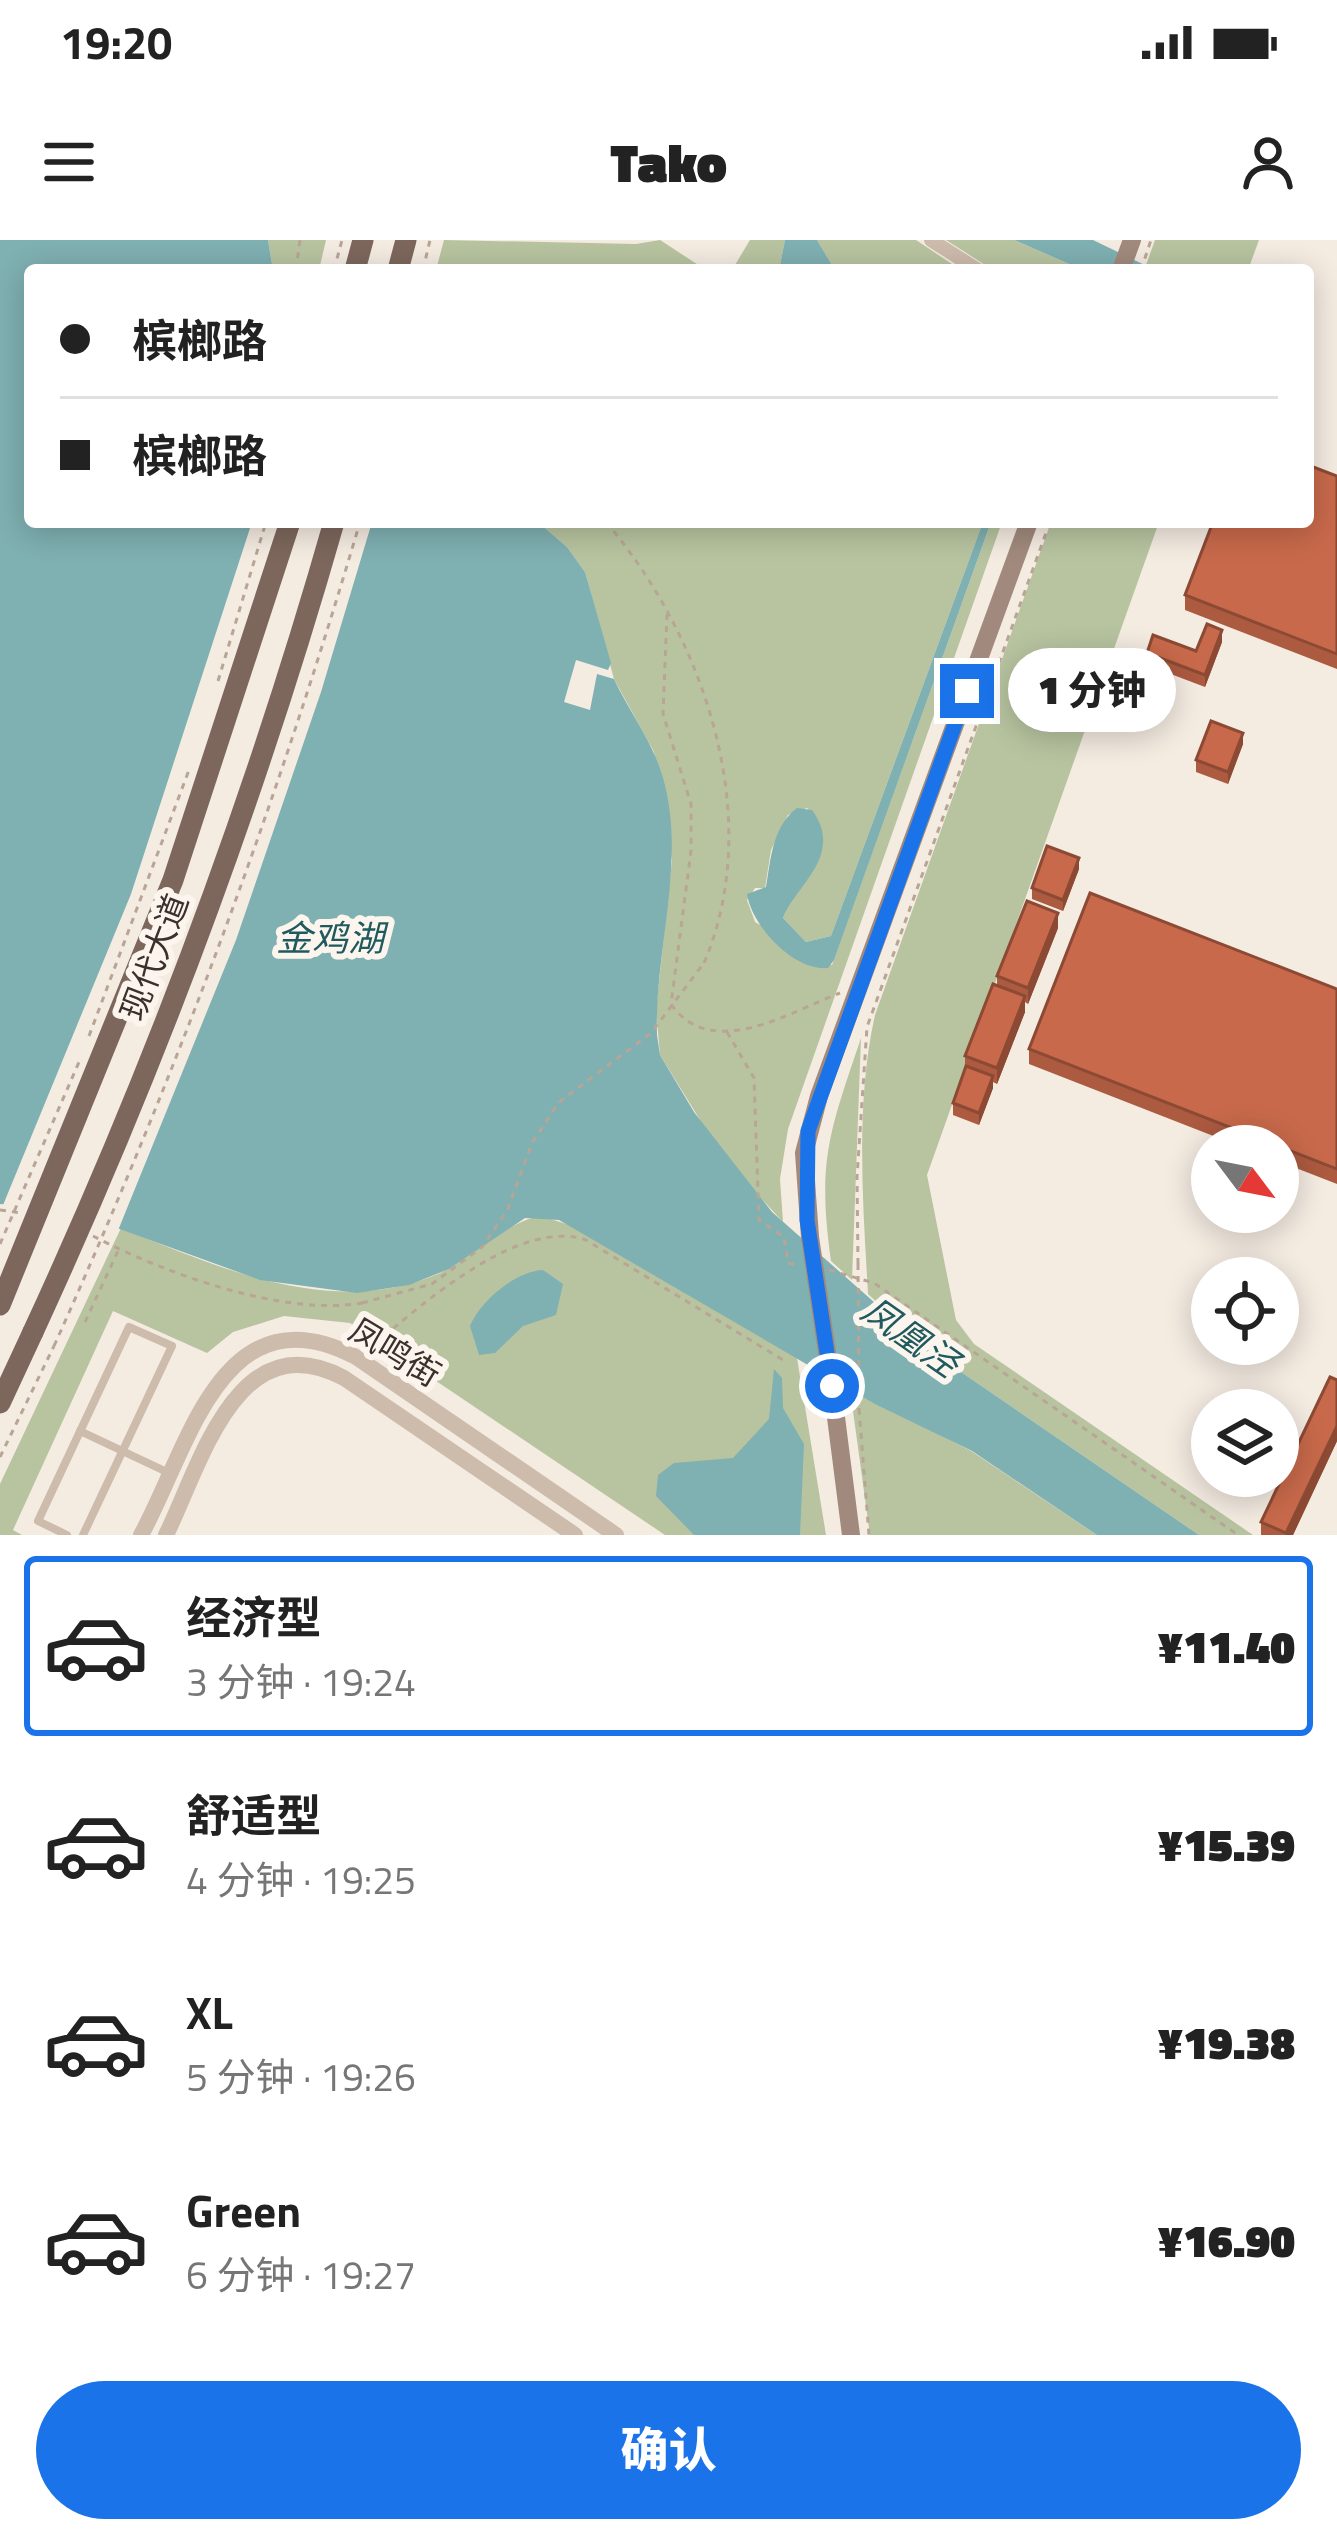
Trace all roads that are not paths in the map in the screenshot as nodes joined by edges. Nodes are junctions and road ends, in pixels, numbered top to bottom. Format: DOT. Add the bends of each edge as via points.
graph roads {
  1 [pos="931,240"];
  2 [pos="969,264"];
  3 [pos="288,528"];
  4 [pos="332,528"];
  5 [pos="1027,528"];
  6 [pos="0,1306"];
  7 [pos="0,1402"];
  8 [pos="80,1432"];
  9 [pos="122,1451"];
  10 [pos="170,1474"];
  11 [pos="67,1535"];
  12 [pos="83,1535"];
  13 [pos="141,1535"];
  14 [pos="166,1535"];
  15 [pos="574,1535"];
  16 [pos="616,1535"];
  17 [pos="851,1535"];
  1 -- 2 [label="street"];
  3 -- 6 [label="main road, 现代大道, bridge" via="173,880"];
  4 -- 7 [label="main road, 现代大道, bridge" via="206,916 105,1170"];
  5 -- 17 [label="main road, bridge" via="808,1131 810,1238"];
  8 -- 9 [label="lane"];
  8 -- 9 [label="lane" via="129,1327 172,1346"];
  8 -- 11 [label="lane" via="38,1521"];
  9 -- 10 [label="lane"];
  9 -- 12 [label="lane"];
  10 -- 13 [label="street, 凤鸣街"];
  10 -- 16 [label="street, 凤鸣街" via="206,1395 230,1366 275,1346 317,1343 356,1358"];
  14 -- 15 [label="street, 凤鸣街" via="235,1394 265,1372 307,1365 344,1378"];
}
